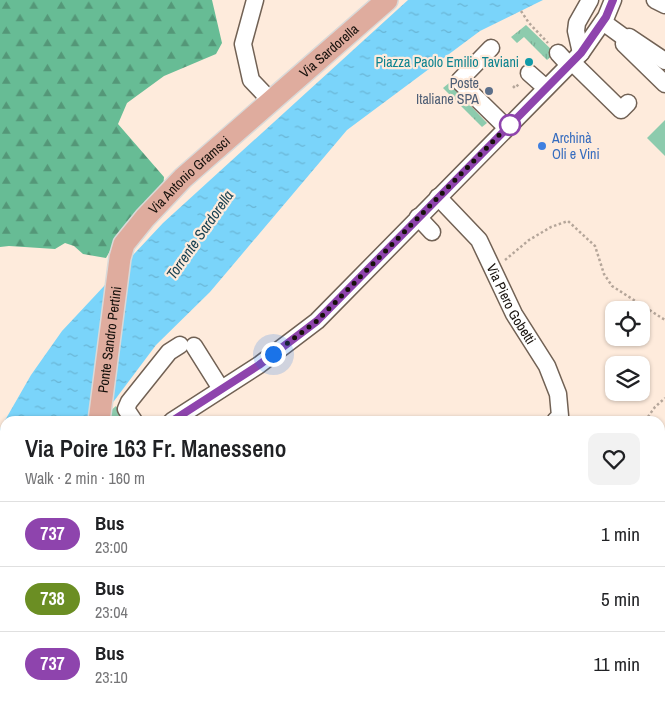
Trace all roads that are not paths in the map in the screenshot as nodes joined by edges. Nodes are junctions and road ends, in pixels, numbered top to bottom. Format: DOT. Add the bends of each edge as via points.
graph roads {
  1 [pos="255,0"];
  2 [pos="387,0"];
  3 [pos="590,0"];
  4 [pos="613,0"];
  5 [pos="655,0"];
  6 [pos="665,5"];
  7 [pos="602,22"];
  8 [pos="491,48"];
  9 [pos="558,53"];
  10 [pos="574,60"];
  11 [pos="655,60"];
  12 [pos="529,73"];
  13 [pos="665,84"];
  14 [pos="546,88"];
  15 [pos="271,101"];
  16 [pos="628,103"];
  17 [pos="507,128"];
  18 [pos="438,197"];
  19 [pos="418,217"];
  20 [pos="432,232"];
  21 [pos="120,258"];
  22 [pos="221,390"];
  23 [pos="99,416"];
  24 [pos="131,416"];
  25 [pos="180,416"];
  26 [pos="560,416"];
  1 -- 15 [label="street" via="243,44 251,80"];
  2 -- 15 [label="main road, Via Sardorella"];
  3 -- 10 [label="street" via="578,23"];
  4 -- 7 [label="street"];
  5 -- 6 [label="street"];
  7 -- 10 [label="street"];
  7 -- 11 [label="street" via="629,38"];
  8 -- 17 [label="street" via="459,81"];
  9 -- 10 [label="street"];
  10 -- 14 [label="street"];
  10 -- 16 [label="street" via="621,110"];
  11 -- 13 [label="street"];
  12 -- 14 [label="street"];
  14 -- 17 [label="street"];
  15 -- 21 [label="main road, Via Antonio Gramsci" via="164,197 124,244"];
  17 -- 18 [label="street"];
  18 -- 19 [label="street"];
  18 -- 26 [label="street, Via Piero Gobetti" via="481,244 514,314 547,366 558,394"];
  19 -- 20 [label="street"];
  19 -- 22 [label="street" via="317,321"];
  21 -- 23 [label="main road, Ponte Sandro Pertini"];
  22 -- 24 [label="street" via="187,345 169,352 129,402 126,409"];
  22 -- 25 [label="street"];
}
